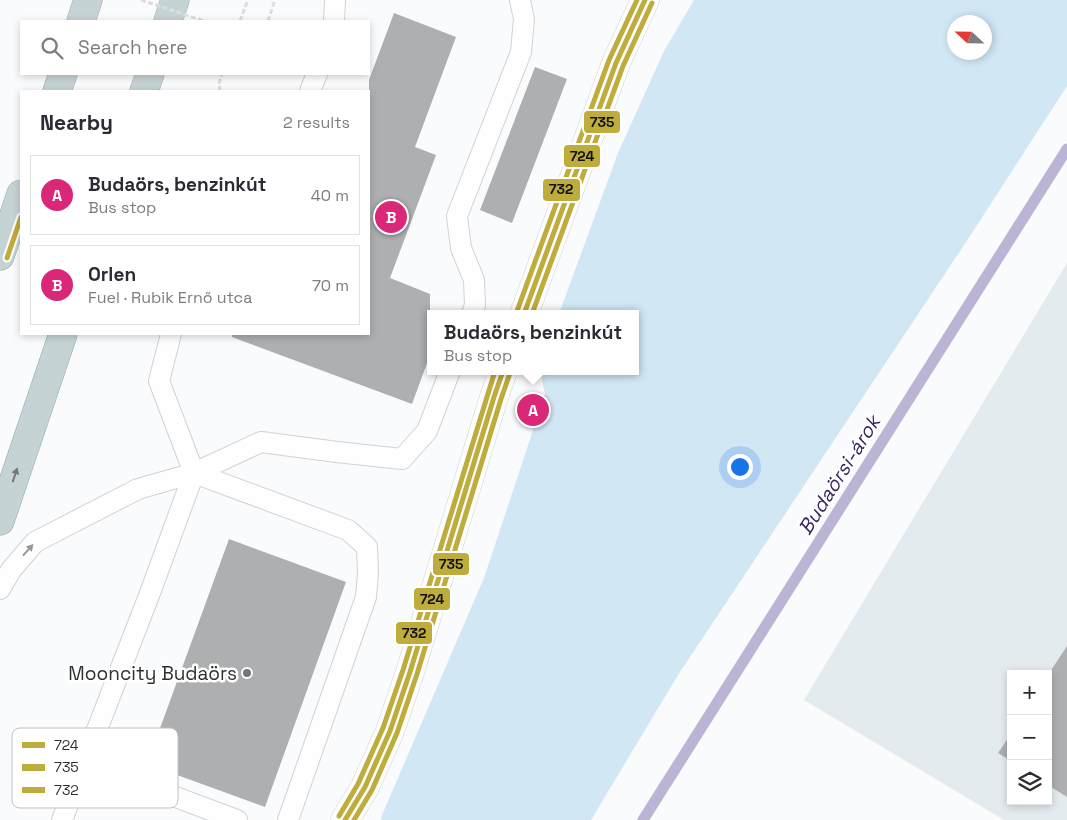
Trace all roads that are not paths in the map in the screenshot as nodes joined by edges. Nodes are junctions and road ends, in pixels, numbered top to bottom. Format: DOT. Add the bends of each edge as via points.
graph roads {
  1 [pos="88,0"];
  2 [pos="175,0"];
  3 [pos="335,0"];
  4 [pos="520,0"];
  5 [pos="645,0"];
  6 [pos="81,20"];
  7 [pos="168,20"];
  8 [pos="334,20"];
  9 [pos="63,75"];
  10 [pos="150,75"];
  11 [pos="317,75"];
  12 [pos="57,90"];
  13 [pos="144,90"];
  14 [pos="310,90"];
  15 [pos="20,197"];
  16 [pos="0,256"];
  17 [pos="473,310"];
  18 [pos="525,310"];
  19 [pos="62,335"];
  20 [pos="171,335"];
  21 [pos="448,375"];
  22 [pos="502,375"];
  23 [pos="194,474"];
  24 [pos="0,521"];
  25 [pos="0,589"];
  26 [pos="97,728"];
  27 [pos="178,798"];
  28 [pos="67,808"];
  29 [pos="62,820"];
  30 [pos="237,820"];
  31 [pos="288,820"];
  32 [pos="345,820"];
  1 -- 6 [label="highway"];
  2 -- 7 [label="highway"];
  3 -- 8 [label="lane"];
  4 -- 17 [label="lane" via="524,19 521,52 457,216 461,248 474,280"];
  5 -- 18 [label="street" via="616,63"];
  9 -- 12 [label="highway"];
  10 -- 13 [label="highway"];
  11 -- 14 [label="lane"];
  15 -- 16 [label="highway"];
  24 -- 19 [label="highway, one-way"];
  20 -- 23 [label="lane" via="159,381"];
  21 -- 23 [label="lane" via="427,431 402,459 262,442"];
  22 -- 32 [label="street" via="390,731 365,788"];
  25 -- 23 [label="lane, one-way" via="10,570 35,542 138,489"];
  23 -- 26 [label="lane"];
  23 -- 31 [label="lane" via="348,530 367,547 366,597"];
  27 -- 30 [label="lane"];
  28 -- 29 [label="lane"];
}
